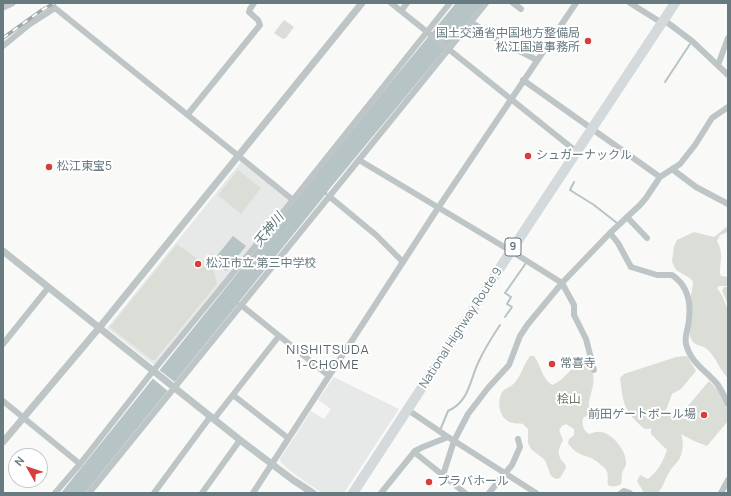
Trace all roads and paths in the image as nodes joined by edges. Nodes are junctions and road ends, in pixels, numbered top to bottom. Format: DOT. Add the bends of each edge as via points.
graph roads {
  1 [pos="12,3"];
  2 [pos="254,3"];
  3 [pos="362,3"];
  4 [pos="391,3"];
  5 [pos="407,3"];
  6 [pos="450,3"];
  7 [pos="486,3"];
  8 [pos="513,3"];
  9 [pos="576,3"];
  10 [pos="630,3"];
  11 [pos="675,3"];
  12 [pos="3,7"];
  13 [pos="521,9"];
  14 [pos="401,11"];
  15 [pos="471,22"];
  16 [pos="663,22"];
  17 [pos="427,33"];
  18 [pos="728,38"];
  19 [pos="3,46"];
  20 [pos="447,49"];
  21 [pos="537,60"];
  22 [pos="718,65"];
  23 [pos="728,75"];
  24 [pos="523,80"];
  25 [pos="511,99"];
  26 [pos="726,110"];
  27 [pos="188,114"];
  28 [pos="592,129"];
  29 [pos="577,152"];
  30 [pos="238,156"];
  31 [pos="359,160"];
  32 [pos="672,170"];
  33 [pos="660,176"];
  34 [pos="330,197"];
  35 [pos="293,200"];
  36 [pos="728,204"];
  37 [pos="438,208"];
  38 [pos="626,217"];
  39 [pos="610,233"];
  40 [pos="647,238"];
  41 [pos="3,251"];
  42 [pos="511,251"];
  43 [pos="403,262"];
  44 [pos="562,283"];
  45 [pos="48,288"];
  46 [pos="241,305"];
  47 [pos="99,328"];
  48 [pos="279,336"];
  49 [pos="3,344"];
  50 [pos="594,370"];
  51 [pos="154,372"];
  52 [pos="329,376"];
  53 [pos="174,388"];
  54 [pos="233,394"];
  55 [pos="3,401"];
  56 [pos="728,404"];
  57 [pos="408,410"];
  58 [pos="23,417"];
  59 [pos="212,418"];
  60 [pos="288,438"];
  61 [pos="518,438"];
  62 [pos="451,439"];
  63 [pos="240,440"];
  64 [pos="3,442"];
  65 [pos="414,452"];
  66 [pos="80,464"];
  67 [pos="271,464"];
  68 [pos="506,474"];
  69 [pos="443,475"];
  70 [pos="728,480"];
  71 [pos="55,493"];
  72 [pos="89,493"];
  73 [pos="154,493"];
  74 [pos="202,493"];
  75 [pos="253,493"];
  76 [pos="313,493"];
  77 [pos="353,493"];
  78 [pos="381,493"];
  79 [pos="465,493"];
  80 [pos="489,493"];
  81 [pos="536,493"];
  82 [pos="621,493"];
  83 [pos="630,493"];
  84 [pos="721,493"];
  1 -- 12 [label="street"];
  2 -- 27 [label="street" via="249,12 260,25"];
  3 -- 30 [label="street"];
  4 -- 14 [label="street"];
  5 -- 14 [label="street"];
  6 -- 17 [label="street"];
  7 -- 15 [label="street"];
  8 -- 13 [label="street"];
  9 -- 21 [label="street"];
  10 -- 16 [label="street"];
  11 -- 16 [label="highway, National Highway Route 9 / 9"];
  14 -- 17 [label="street"];
  15 -- 20 [label="street"];
  15 -- 21 [label="street"];
  16 -- 22 [label="street" via="681,32"];
  16 -- 28 [label="highway, National Highway Route 9 / 9"];
  17 -- 20 [label="street"];
  17 -- 35 [label="street"];
  18 -- 22 [label="street"];
  19 -- 27 [label="street" via="55,8"];
  20 -- 25 [label="street"];
  20 -- 31 [label="street"];
  21 -- 24 [label="street"];
  22 -- 23 [label="street"];
  24 -- 25 [label="street"];
  24 -- 28 [label="street"];
  25 -- 29 [label="street"];
  25 -- 37 [label="street"];
  26 -- 32 [label="street" via="716,114 690,152"];
  27 -- 30 [label="street"];
  28 -- 29 [label="highway, National Highway Route 9 / 9"];
  28 -- 33 [label="street"];
  29 -- 42 [label="highway, National Highway Route 9 / 9"];
  30 -- 35 [label="street"];
  30 -- 47 [label="street"];
  31 -- 34 [label="street"];
  31 -- 37 [label="street"];
  32 -- 33 [label="street"];
  32 -- 36 [label="street" via="696,187"];
  33 -- 38 [label="street" via="646,198"];
  34 -- 43 [label="street"];
  34 -- 46 [label="street"];
  35 -- 51 [label="street"];
  37 -- 42 [label="street"];
  37 -- 43 [label="street"];
  38 -- 39 [label="street"];
  38 -- 40 [label="street"];
  39 -- 44 [label="street"];
  39 -- 56 [label="street" via="631,267 657,275 672,275 686,291 690,306 686,344 700,369 718,385"];
  41 -- 45 [label="street"];
  42 -- 44 [label="street"];
  42 -- 57 [label="highway, National Highway Route 9 / 9"];
  43 -- 52 [label="street"];
  44 -- 50 [label="street" via="574,305 574,315 586,339"];
  44 -- 62 [label="street" via="522,332 509,365 488,388"];
  45 -- 47 [label="street"];
  45 -- 49 [label="street"];
  46 -- 48 [label="street"];
  46 -- 53 [label="street"];
  47 -- 51 [label="street"];
  47 -- 58 [label="street"];
  48 -- 52 [label="street"];
  48 -- 54 [label="street"];
  51 -- 53 [label="street"];
  51 -- 66 [label="street"];
  52 -- 60 [label="street"];
  53 -- 59 [label="street"];
  53 -- 72 [label="street"];
  54 -- 59 [label="street"];
  54 -- 60 [label="street"];
  55 -- 58 [label="street"];
  57 -- 62 [label="street"];
  57 -- 77 [label="highway, National Highway Route 9 / 9"];
  58 -- 64 [label="street"];
  58 -- 66 [label="street"];
  59 -- 63 [label="street"];
  59 -- 73 [label="street"];
  60 -- 67 [label="street"];
  61 -- 68 [label="street" via="520,447"];
  62 -- 65 [label="street"];
  62 -- 68 [label="street"];
  62 -- 69 [label="street"];
  63 -- 67 [label="street"];
  63 -- 74 [label="street"];
  65 -- 69 [label="street"];
  65 -- 78 [label="street"];
  66 -- 71 [label="street"];
  67 -- 75 [label="street"];
  67 -- 76 [label="street"];
  68 -- 80 [label="street"];
  68 -- 81 [label="street"];
  69 -- 79 [label="street"];
  70 -- 84 [label="street"];
  82 -- 83 [label="street"];
}
